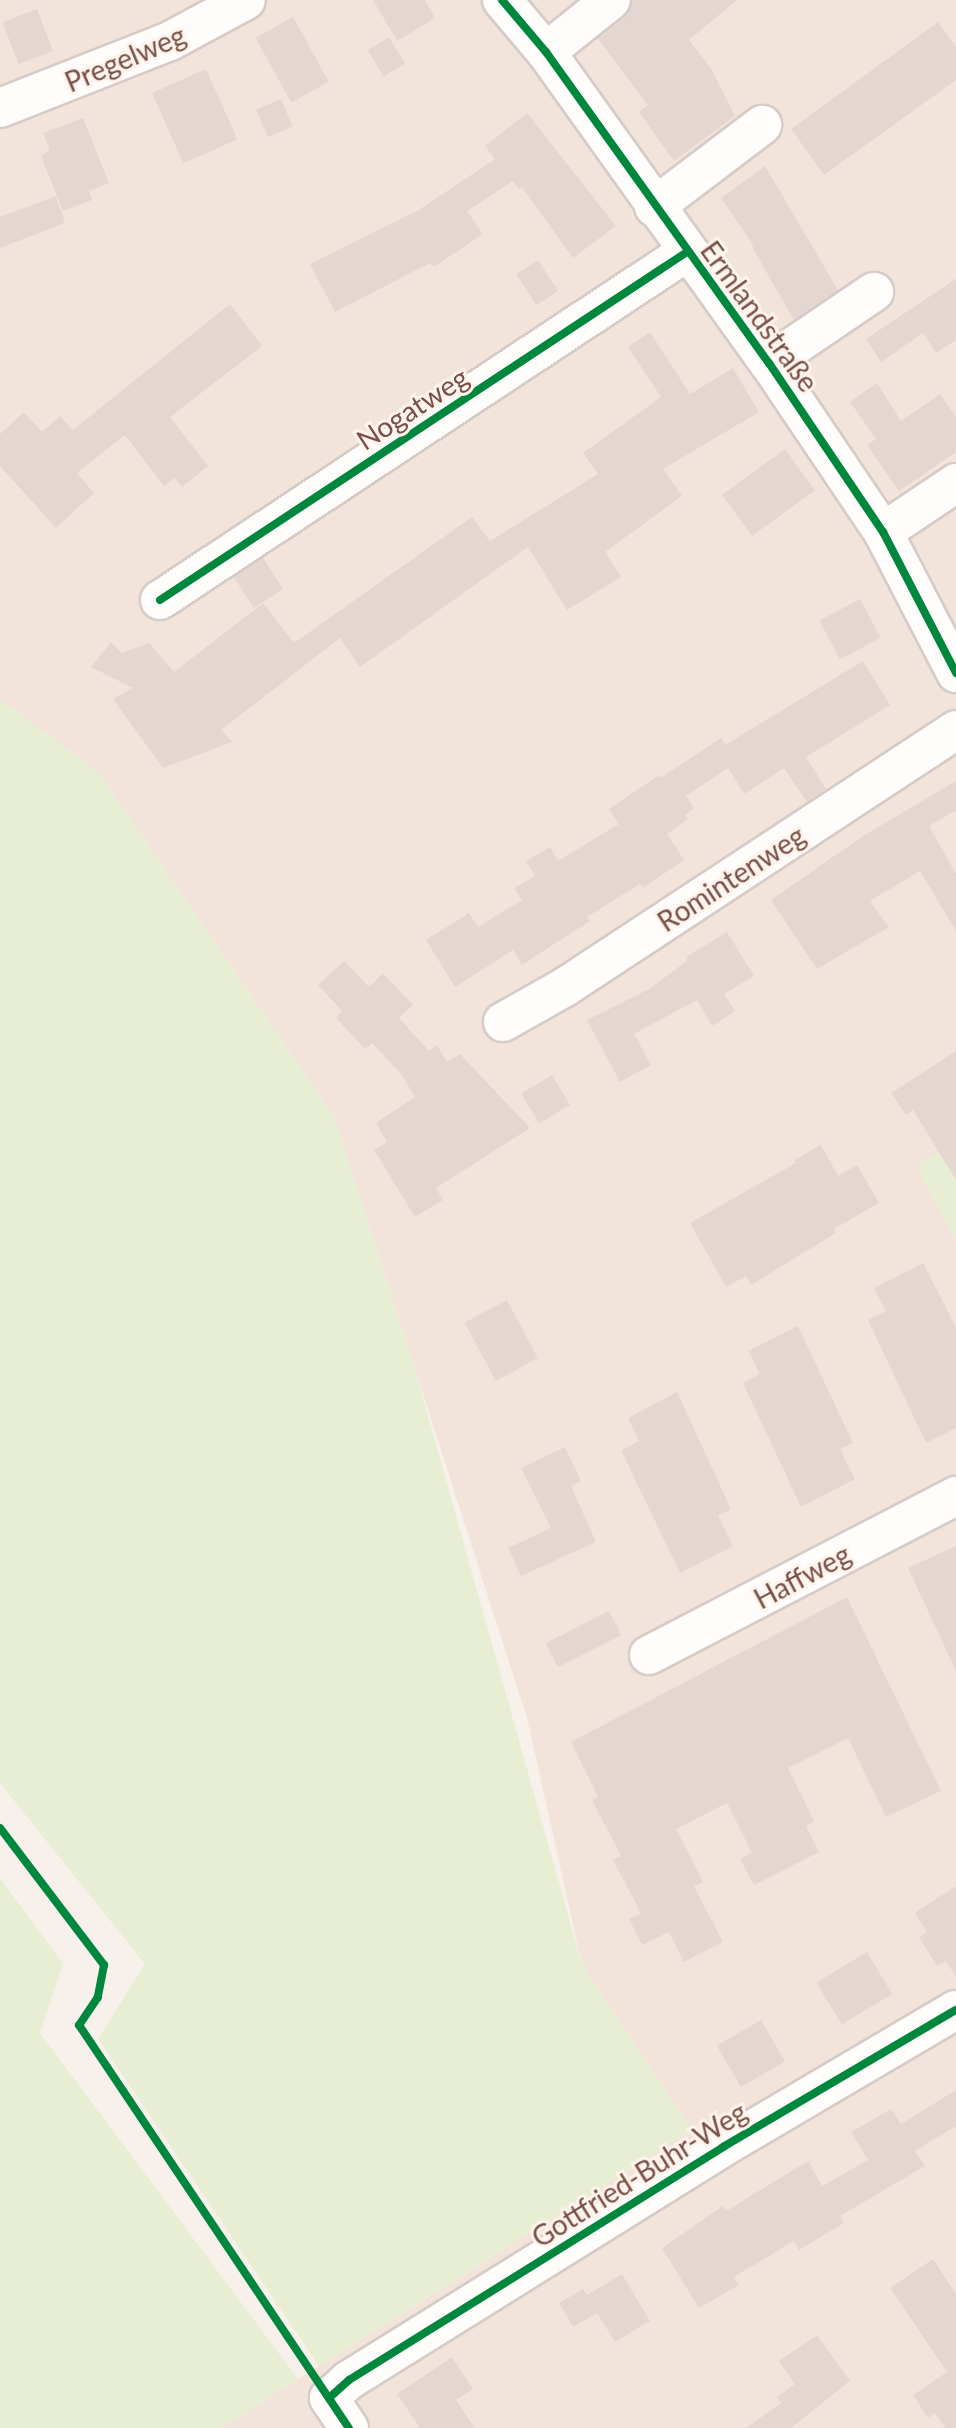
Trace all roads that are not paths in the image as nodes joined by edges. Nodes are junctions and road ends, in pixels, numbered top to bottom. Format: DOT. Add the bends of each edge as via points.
graph roads {
  1 [pos="246,0"];
  2 [pos="502,0"];
  3 [pos="611,0"];
  4 [pos="546,52"];
  5 [pos="0,108"];
  6 [pos="762,125"];
  7 [pos="654,207"];
  8 [pos="687,252"];
  9 [pos="874,292"];
  10 [pos="769,363"];
  11 [pos="956,483"];
  12 [pos="883,532"];
  13 [pos="160,600"];
  14 [pos="956,673"];
  15 [pos="956,730"];
  16 [pos="503,1022"];
  17 [pos="956,1496"];
  18 [pos="649,1655"];
  19 [pos="956,2010"];
  20 [pos="349,2428"];
  1 -- 5 [label="street, Pregelweg" via="170,41"];
  2 -- 4 [label="street, Ermlandstraße"];
  3 -- 4 [label="street"];
  4 -- 7 [label="street, Ermlandstraße"];
  6 -- 7 [label="street"];
  7 -- 8 [label="street, Ermlandstraße"];
  8 -- 10 [label="street, Ermlandstraße"];
  8 -- 13 [label="street, Nogatweg"];
  9 -- 10 [label="street, Ermlandstraße"];
  10 -- 12 [label="street, Ermlandstraße"];
  11 -- 12 [label="street"];
  12 -- 14 [label="street, Ermlandstraße"];
  15 -- 16 [label="street, Romintenweg" via="565,987"];
  17 -- 18 [label="street, Haffweg"];
  19 -- 20 [label="street, Gottfried-Buhr-Weg" via="723,2147 349,2380 329,2398"];
}
